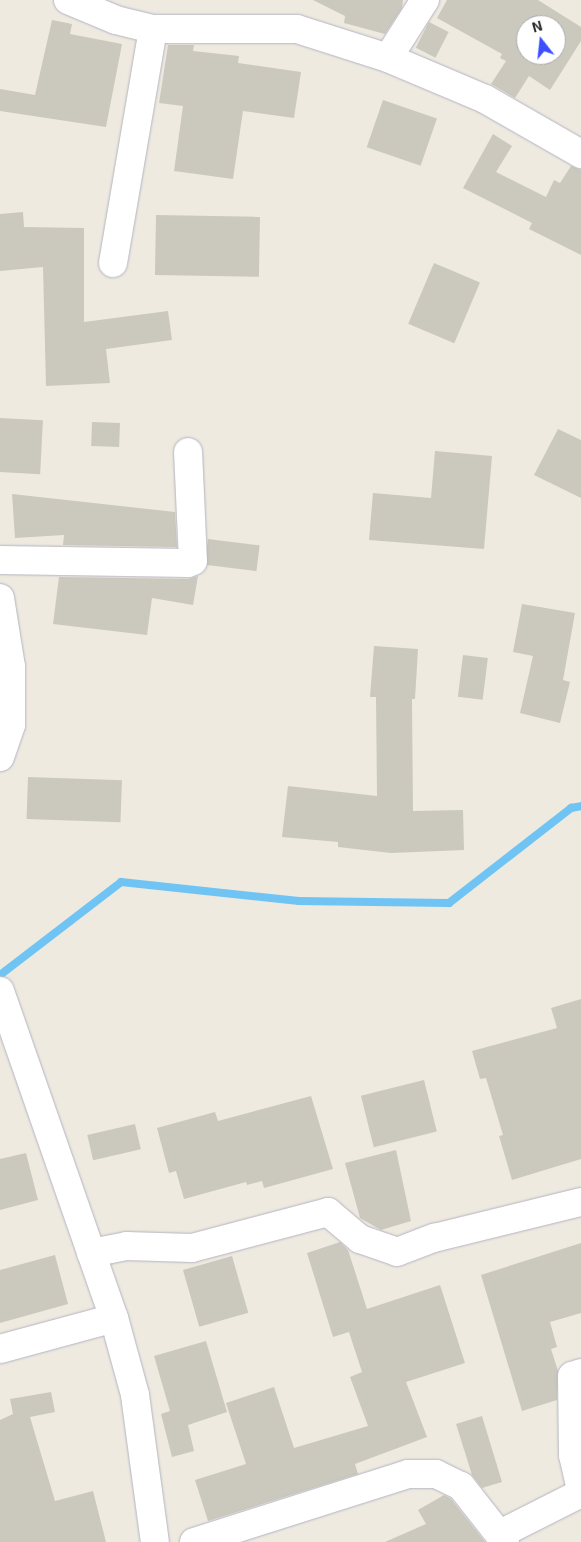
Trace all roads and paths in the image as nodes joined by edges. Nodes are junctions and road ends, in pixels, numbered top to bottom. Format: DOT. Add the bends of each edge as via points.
graph roads {
  1 [pos="68,0"];
  2 [pos="425,0"];
  3 [pos="121,10"];
  4 [pos="153,29"];
  5 [pos="388,58"];
  6 [pos="581,154"];
  7 [pos="113,263"];
  8 [pos="188,452"];
  9 [pos="0,560"];
  10 [pos="0,598"];
  11 [pos="0,757"];
  12 [pos="2,994"];
  13 [pos="581,1202"];
  14 [pos="91,1253"];
  15 [pos="114,1318"];
  16 [pos="0,1349"];
  17 [pos="581,1373"];
  18 [pos="581,1492"];
  19 [pos="502,1538"];
  20 [pos="155,1542"];
  21 [pos="194,1542"];
  1 -- 3 [label="street"];
  2 -- 5 [label="street"];
  3 -- 4 [label="street"];
  4 -- 5 [label="street" via="297,29"];
  4 -- 7 [label="street"];
  5 -- 6 [label="street" via="485,98"];
  8 -- 9 [label="street" via="193,561"];
  10 -- 11 [label="street" via="11,667 11,725"];
  12 -- 14 [label="street"];
  13 -- 14 [label="street" via="434,1238 397,1252 360,1239 328,1212 192,1248 126,1246"];
  14 -- 15 [label="street"];
  15 -- 16 [label="street"];
  15 -- 20 [label="street" via="135,1395"];
  17 -- 18 [label="street" via="572,1376 573,1455"];
  18 -- 19 [label="street"];
  19 -- 21 [label="street" via="461,1486 436,1474 408,1474"];
}
